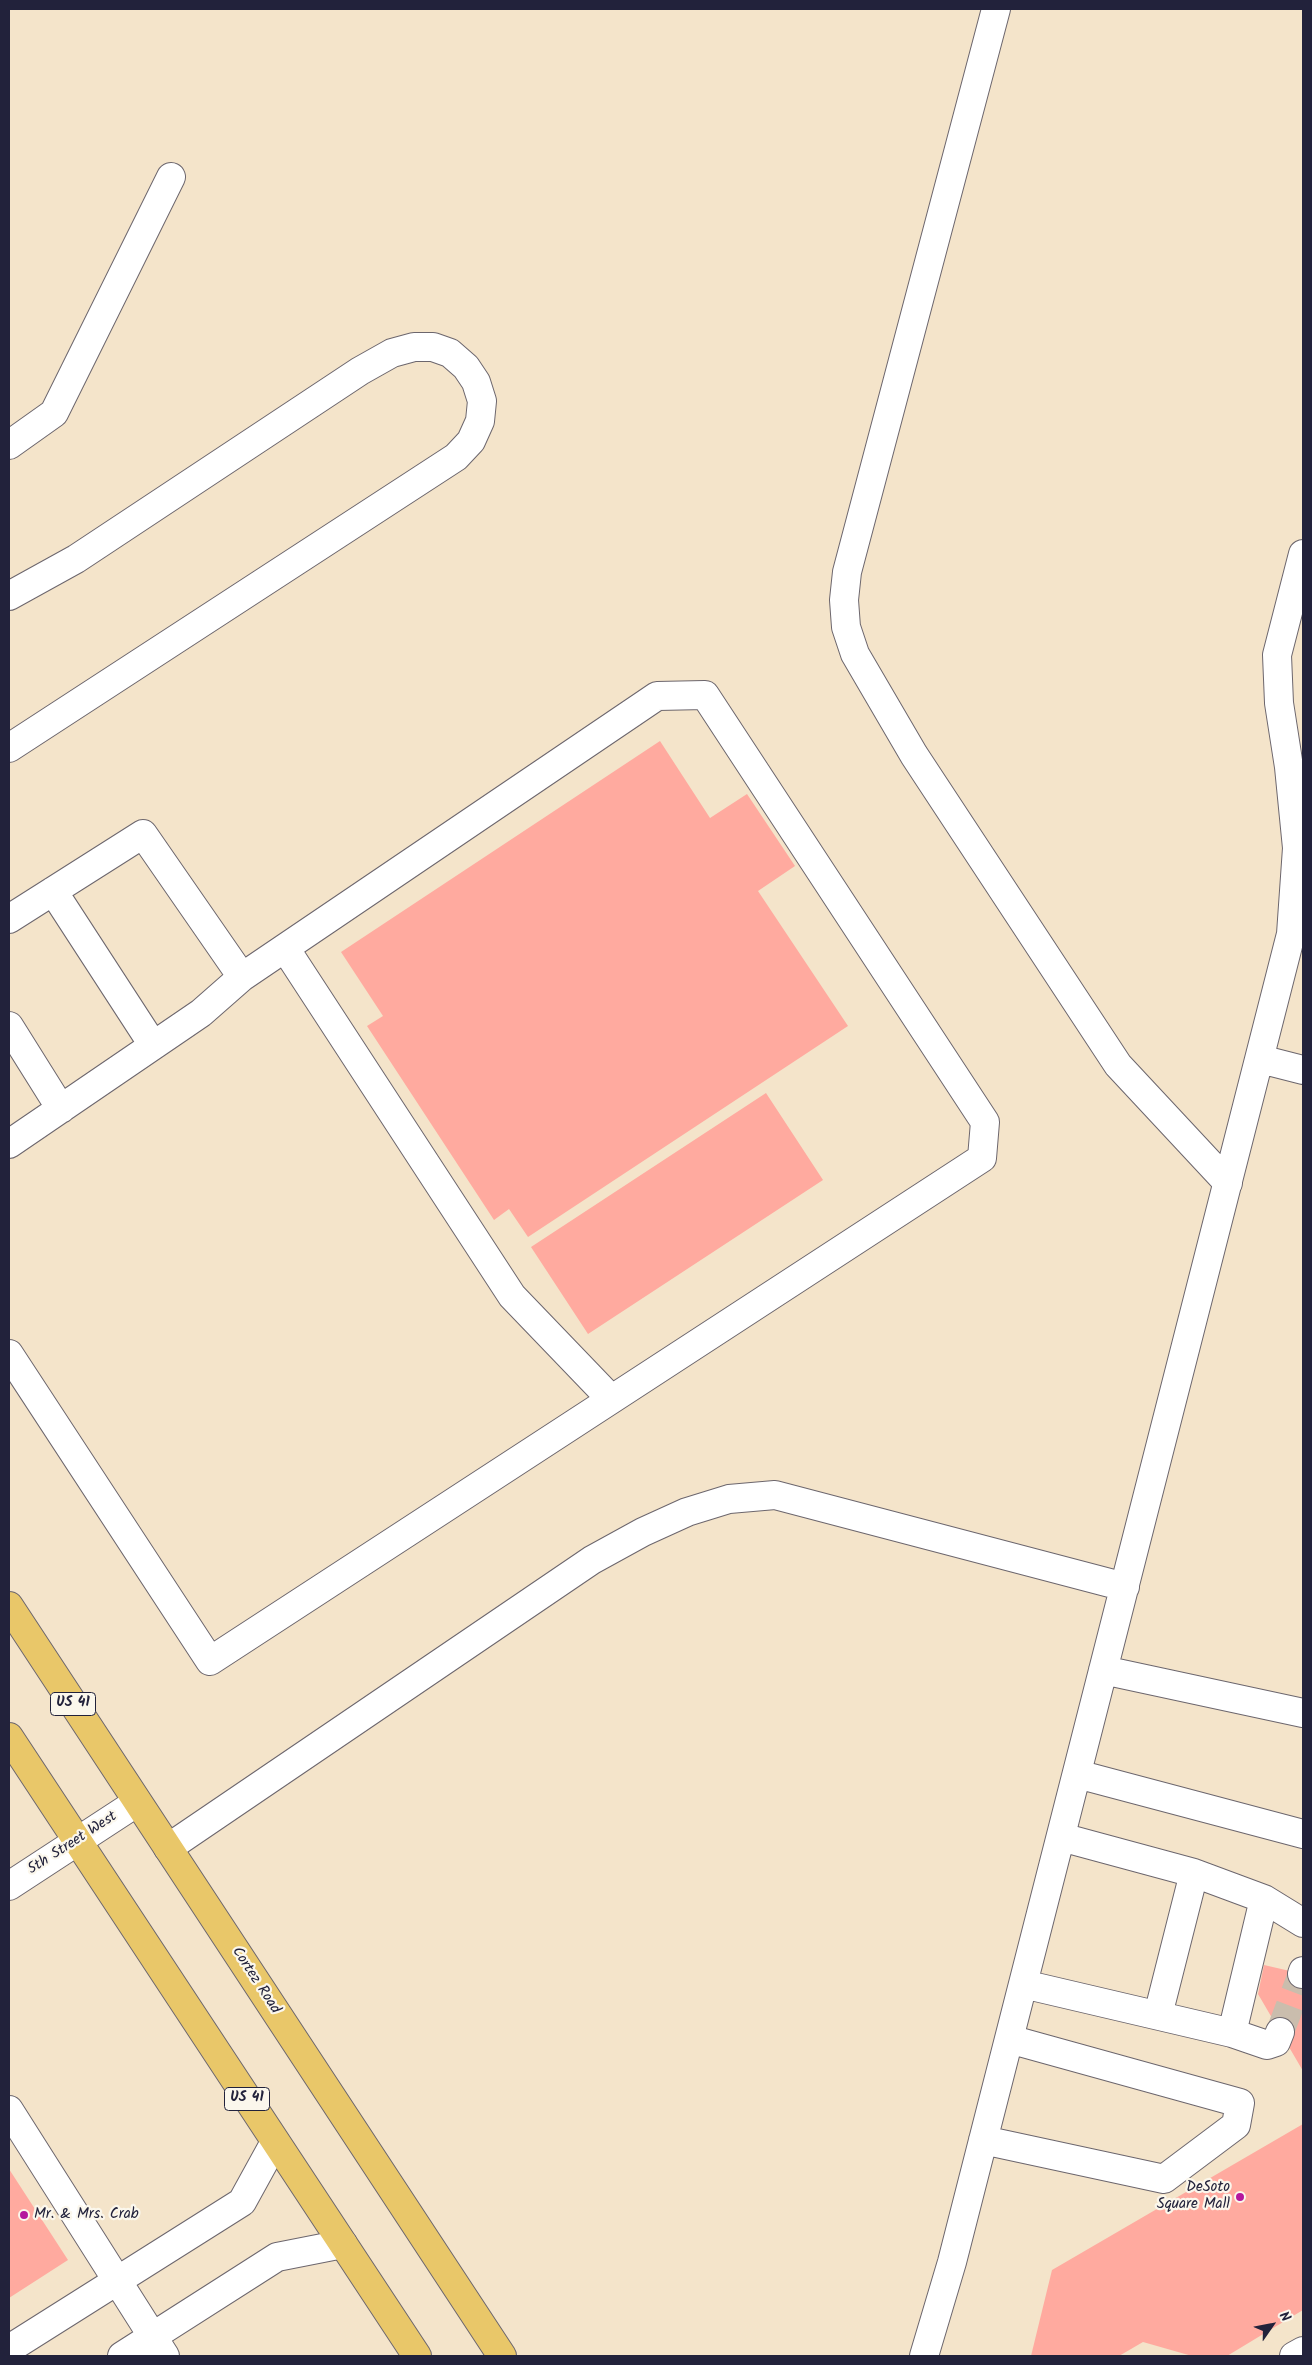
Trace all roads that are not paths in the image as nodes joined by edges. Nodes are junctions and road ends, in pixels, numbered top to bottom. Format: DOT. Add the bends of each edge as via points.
graph roads {
  1 [pos="996,9"];
  2 [pos="171,177"];
  3 [pos="9,445"];
  4 [pos="1303,554"];
  5 [pos="9,596"];
  6 [pos="9,740"];
  7 [pos="9,748"];
  8 [pos="53,891"];
  9 [pos="9,919"];
  10 [pos="285,948"];
  11 [pos="242,977"];
  12 [pos="9,1026"];
  13 [pos="154,1045"];
  14 [pos="1260,1059"];
  15 [pos="1303,1070"];
  16 [pos="61,1109"];
  17 [pos="9,1144"];
  18 [pos="1228,1183"];
  19 [pos="9,1354"];
  20 [pos="611,1399"];
  21 [pos="1125,1587"];
  22 [pos="9,1606"];
  23 [pos="1103,1670"];
  24 [pos="1303,1713"];
  25 [pos="9,1737"];
  26 [pos="1077,1774"];
  27 [pos="136,1803"];
  28 [pos="1303,1834"];
  29 [pos="1061,1837"];
  30 [pos="78,1841"];
  31 [pos="168,1848"];
  32 [pos="1194,1873"];
  33 [pos="9,1886"];
  34 [pos="1264,1899"];
  35 [pos="1303,1923"];
  36 [pos="1023,1984"];
  37 [pos="1158,2015"];
  38 [pos="1280,2032"];
  39 [pos="1232,2033"];
  40 [pos="1009,2039"];
  41 [pos="9,2110"];
  42 [pos="983,2140"];
  43 [pos="275,2142"];
  44 [pos="344,2244"];
  45 [pos="118,2281"];
  46 [pos="159,2347"];
  47 [pos="9,2349"];
  48 [pos="1303,2351"];
  49 [pos="122,2356"];
  50 [pos="417,2356"];
  51 [pos="502,2356"];
  52 [pos="924,2356"];
  53 [pos="1294,2356"];
  1 -- 18 [label="street" via="847,572 846,627 855,654 914,755 1118,1065"];
  2 -- 3 [label="street" via="54,413"];
  4 -- 14 [label="street" via="1277,655 1279,703 1297,848 1290,934"];
  5 -- 7 [label="street" via="76,559 360,371 392,354 414,347 433,347 450,353 466,367 476,382 482,402 480,422 471,441 456,457"];
  6 -- 7 [label="street"];
  8 -- 9 [label="street"];
  8 -- 11 [label="street" via="143,834"];
  8 -- 13 [label="street"];
  10 -- 11 [label="street"];
  10 -- 20 [label="street" via="512,1296"];
  10 -- 20 [label="street" via="657,696 705,695 984,1122 982,1158"];
  11 -- 13 [label="street" via="201,1013"];
  12 -- 16 [label="street"];
  13 -- 16 [label="street"];
  14 -- 15 [label="street"];
  14 -- 18 [label="street"];
  16 -- 17 [label="street"];
  18 -- 21 [label="street"];
  19 -- 20 [label="street" via="210,1661"];
  21 -- 23 [label="street"];
  21 -- 31 [label="street" via="775,1495 729,1499 687,1512 592,1560"];
  22 -- 27 [label="main road, Cortez Road / US 41"];
  23 -- 24 [label="street"];
  23 -- 26 [label="street"];
  25 -- 30 [label="main road, US 41"];
  26 -- 28 [label="street"];
  26 -- 29 [label="street"];
  27 -- 30 [label="street, 5th Street West"];
  27 -- 31 [label="main road, Cortez Road / US 41"];
  29 -- 32 [label="street"];
  29 -- 36 [label="street"];
  30 -- 33 [label="street, 5th Street West"];
  30 -- 43 [label="main road, US 41"];
  31 -- 51 [label="main road, Cortez Road / US 41"];
  32 -- 34 [label="street"];
  32 -- 37 [label="street"];
  34 -- 35 [label="street"];
  34 -- 39 [label="street"];
  36 -- 37 [label="street"];
  36 -- 40 [label="street"];
  37 -- 39 [label="street"];
  38 -- 39 [label="street" via="1276,2042 1267,2045"];
  40 -- 42 [label="street"];
  40 -- 42 [label="street" via="1240,2103 1236,2125 1164,2180"];
  41 -- 45 [label="street"];
  42 -- 52 [label="street"];
  43 -- 44 [label="main road, US 41"];
  43 -- 45 [label="street" via="242,2202"];
  44 -- 46 [label="street" via="277,2257"];
  44 -- 50 [label="main road, US 41"];
  45 -- 46 [label="street"];
  45 -- 47 [label="street"];
  46 -- 49 [label="street"];
  48 -- 53 [label="street"];
}
